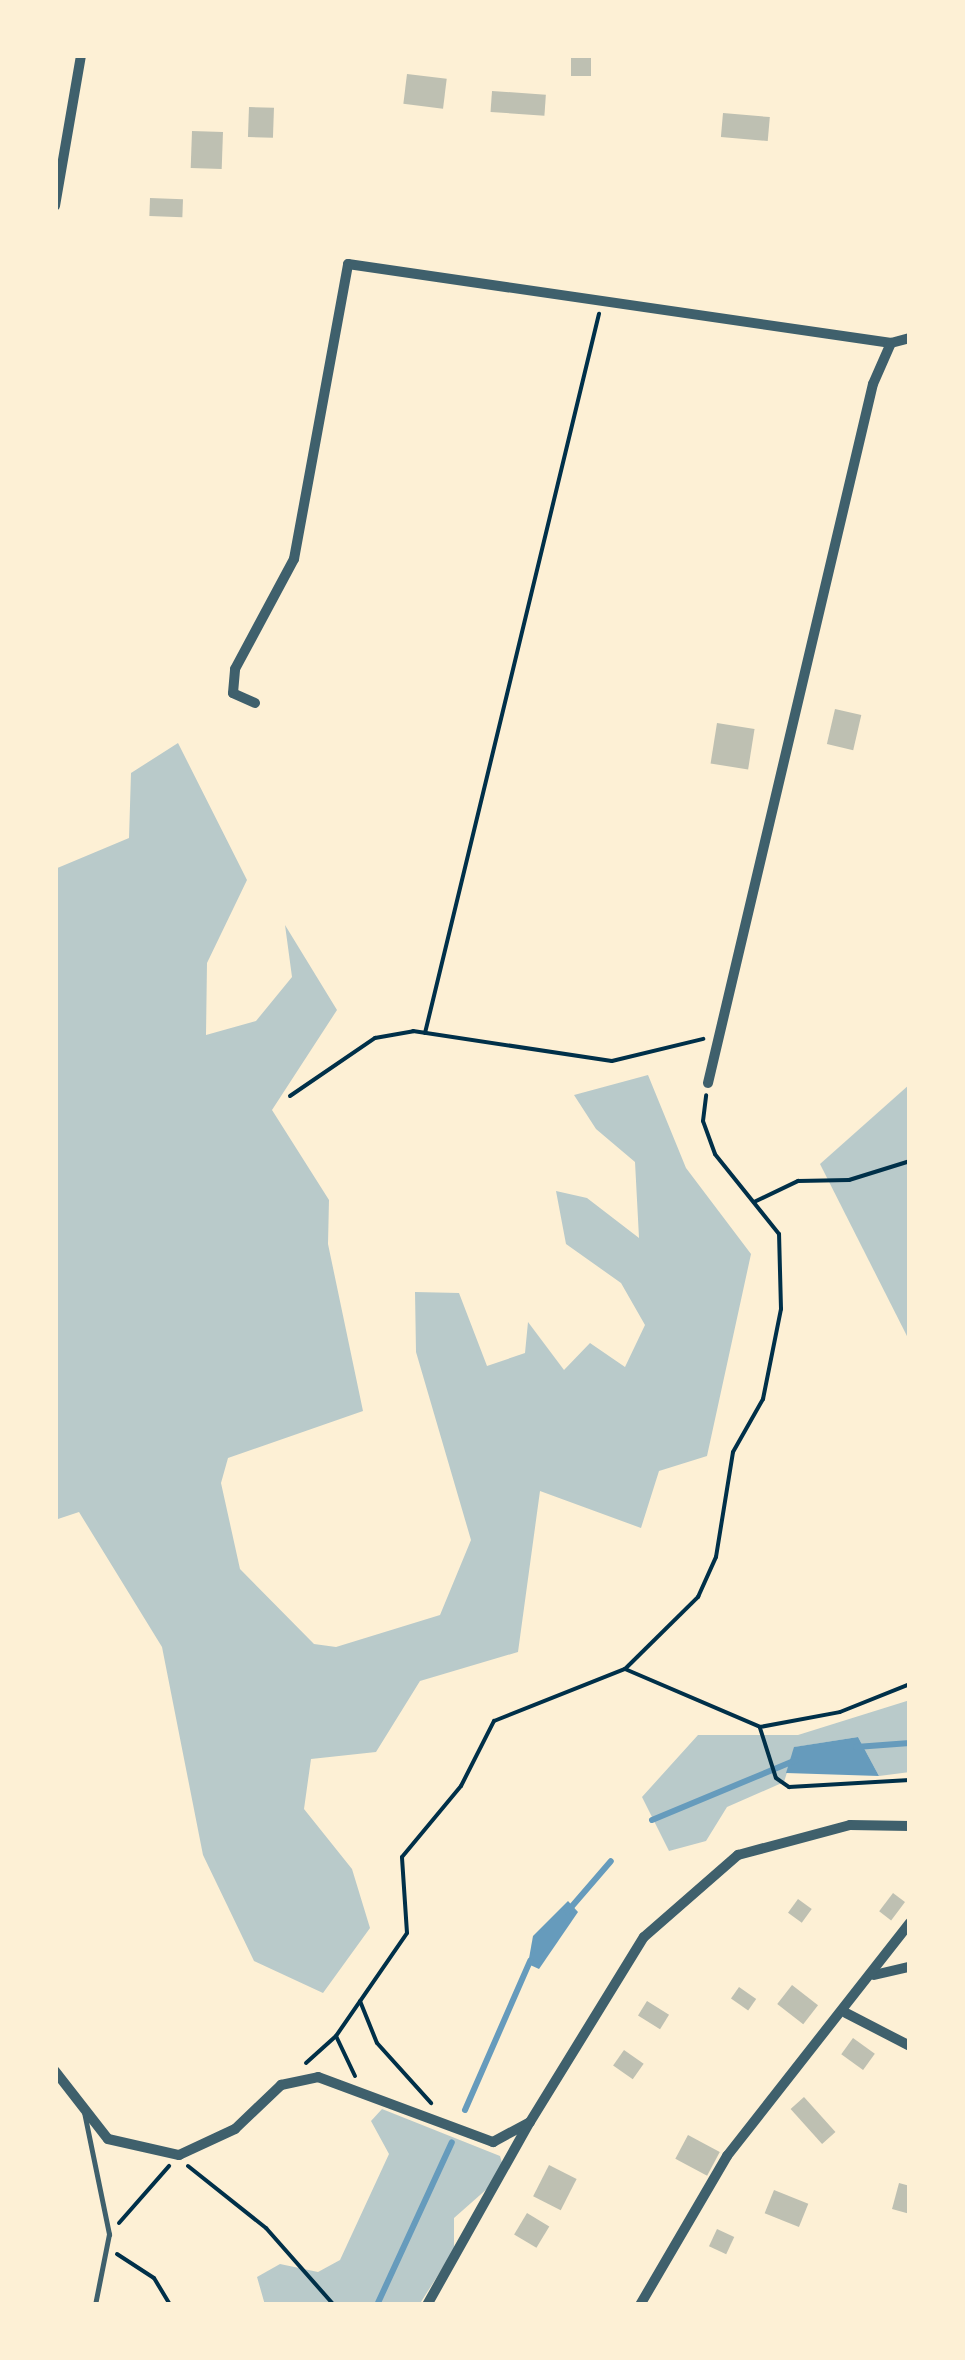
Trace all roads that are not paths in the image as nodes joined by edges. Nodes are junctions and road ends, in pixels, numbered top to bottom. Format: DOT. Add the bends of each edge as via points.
graph roads {
  1 [pos="82,55"];
  2 [pos="55,206"];
  3 [pos="910,338"];
  4 [pos="891,342"];
  5 [pos="256,703"];
  6 [pos="708,1083"];
  7 [pos="908,1823"];
  8 [pos="910,1923"];
  9 [pos="910,1967"];
  10 [pos="873,1975"];
  11 [pos="846,2014"];
  12 [pos="910,2046"];
  13 [pos="55,2071"];
  14 [pos="82,2106"];
  15 [pos="530,2122"];
  16 [pos="94,2305"];
  17 [pos="426,2305"];
  18 [pos="640,2305"];
  1 -- 2 [label="street"];
  3 -- 4 [label="street"];
  4 -- 5 [label="street" via="348,264 294,559 235,669 233,693"];
  4 -- 6 [label="street" via="791,709"];
  7 -- 15 [label="street" via="850,1825 738,1855 685,1896 644,1937"];
  8 -- 10 [label="street"];
  9 -- 10 [label="street"];
  10 -- 11 [label="street"];
  11 -- 12 [label="street"];
  11 -- 18 [label="street" via="727,2156"];
  13 -- 14 [label="street"];
  14 -- 15 [label="street" via="108,2139 179,2155 235,2129 282,2085 318,2077 360,2085 493,2142"];
  14 -- 16 [label="lane" via="109,2234"];
  15 -- 17 [label="street"];
}
